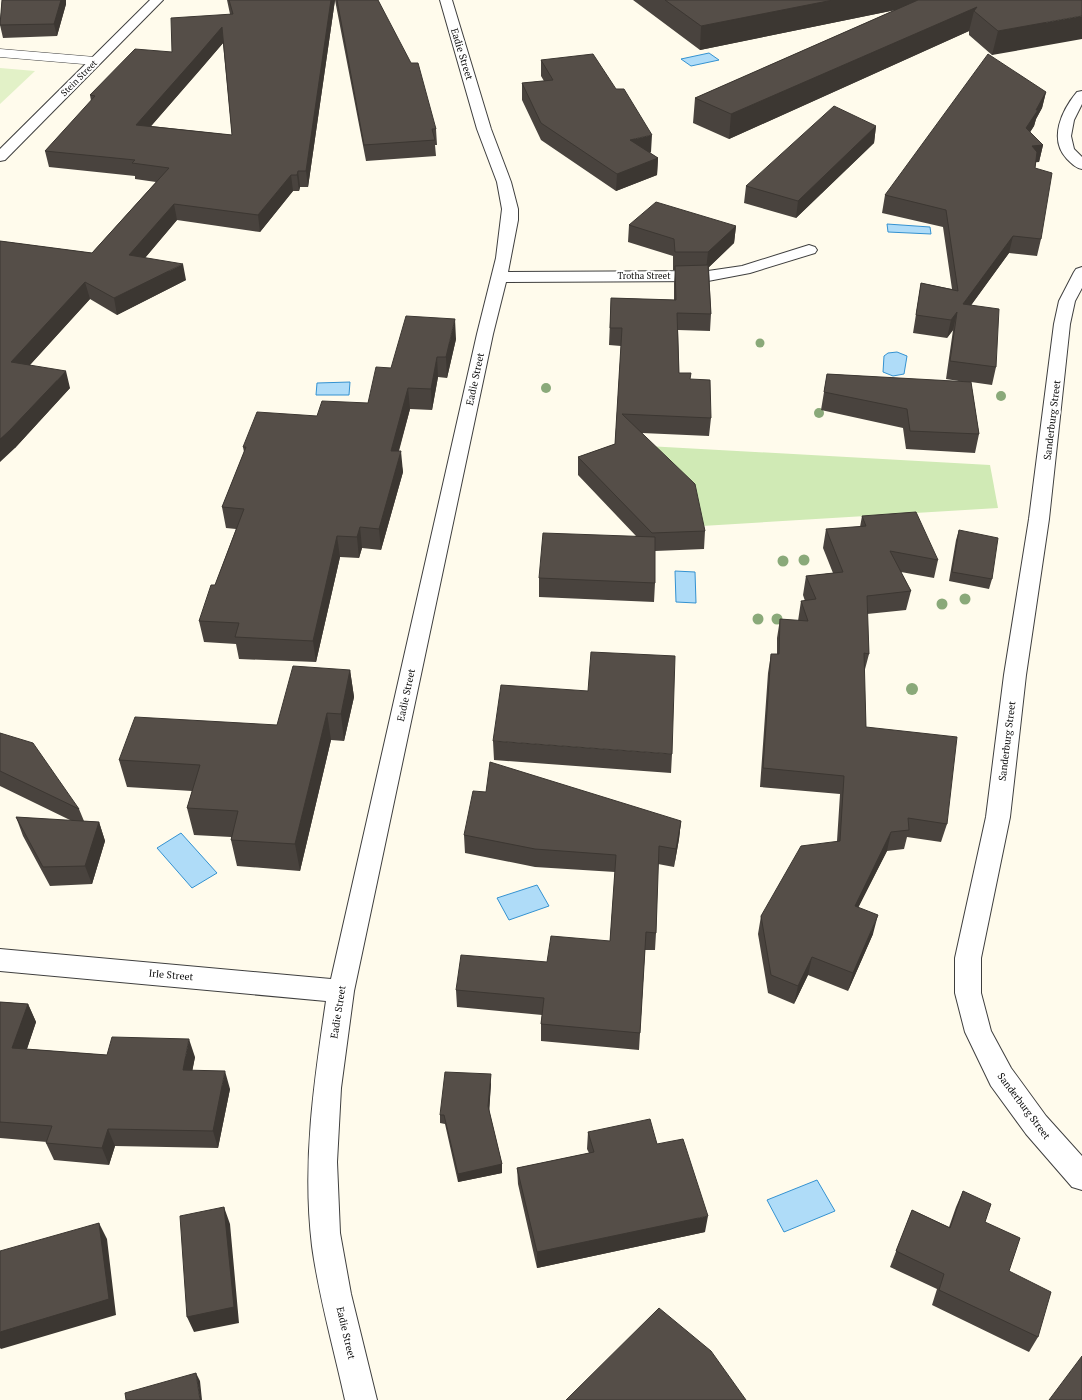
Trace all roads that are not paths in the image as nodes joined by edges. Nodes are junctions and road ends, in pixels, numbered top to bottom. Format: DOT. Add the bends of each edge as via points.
graph roads {
  1 [pos="157,0"];
  2 [pos="446,0"];
  3 [pos="0,53"];
  4 [pos="96,62"];
  5 [pos="1082,95"];
  6 [pos="0,157"];
  7 [pos="1082,165"];
  8 [pos="809,250"];
  9 [pos="1082,272"];
  10 [pos="500,277"];
  11 [pos="0,960"];
  12 [pos="341,991"];
  13 [pos="1082,1177"];
  14 [pos="361,1400"];
  1 -- 4 [label="street, Stein Street"];
  2 -- 10 [label="street, Eadie Street" via="484,129 508,196 510,220"];
  3 -- 4 [label="lane"];
  4 -- 6 [label="street, Stein Street"];
  5 -- 7 [label="street" via="1071,112 1064,138 1068,151"];
  8 -- 10 [label="street, Trotha Street" via="744,270 708,276"];
  9 -- 13 [label="street, Sanderburg Street" via="1067,301 1062,324 1039,519 1015,675 998,817 968,958 968,993 978,1032 1001,1077 1036,1125"];
  10 -- 12 [label="street, Eadie Street" via="484,334"];
  11 -- 12 [label="street, Irle Street"];
  12 -- 14 [label="street, Eadie Street" via="326,1097 322,1187 332,1278"];
}
